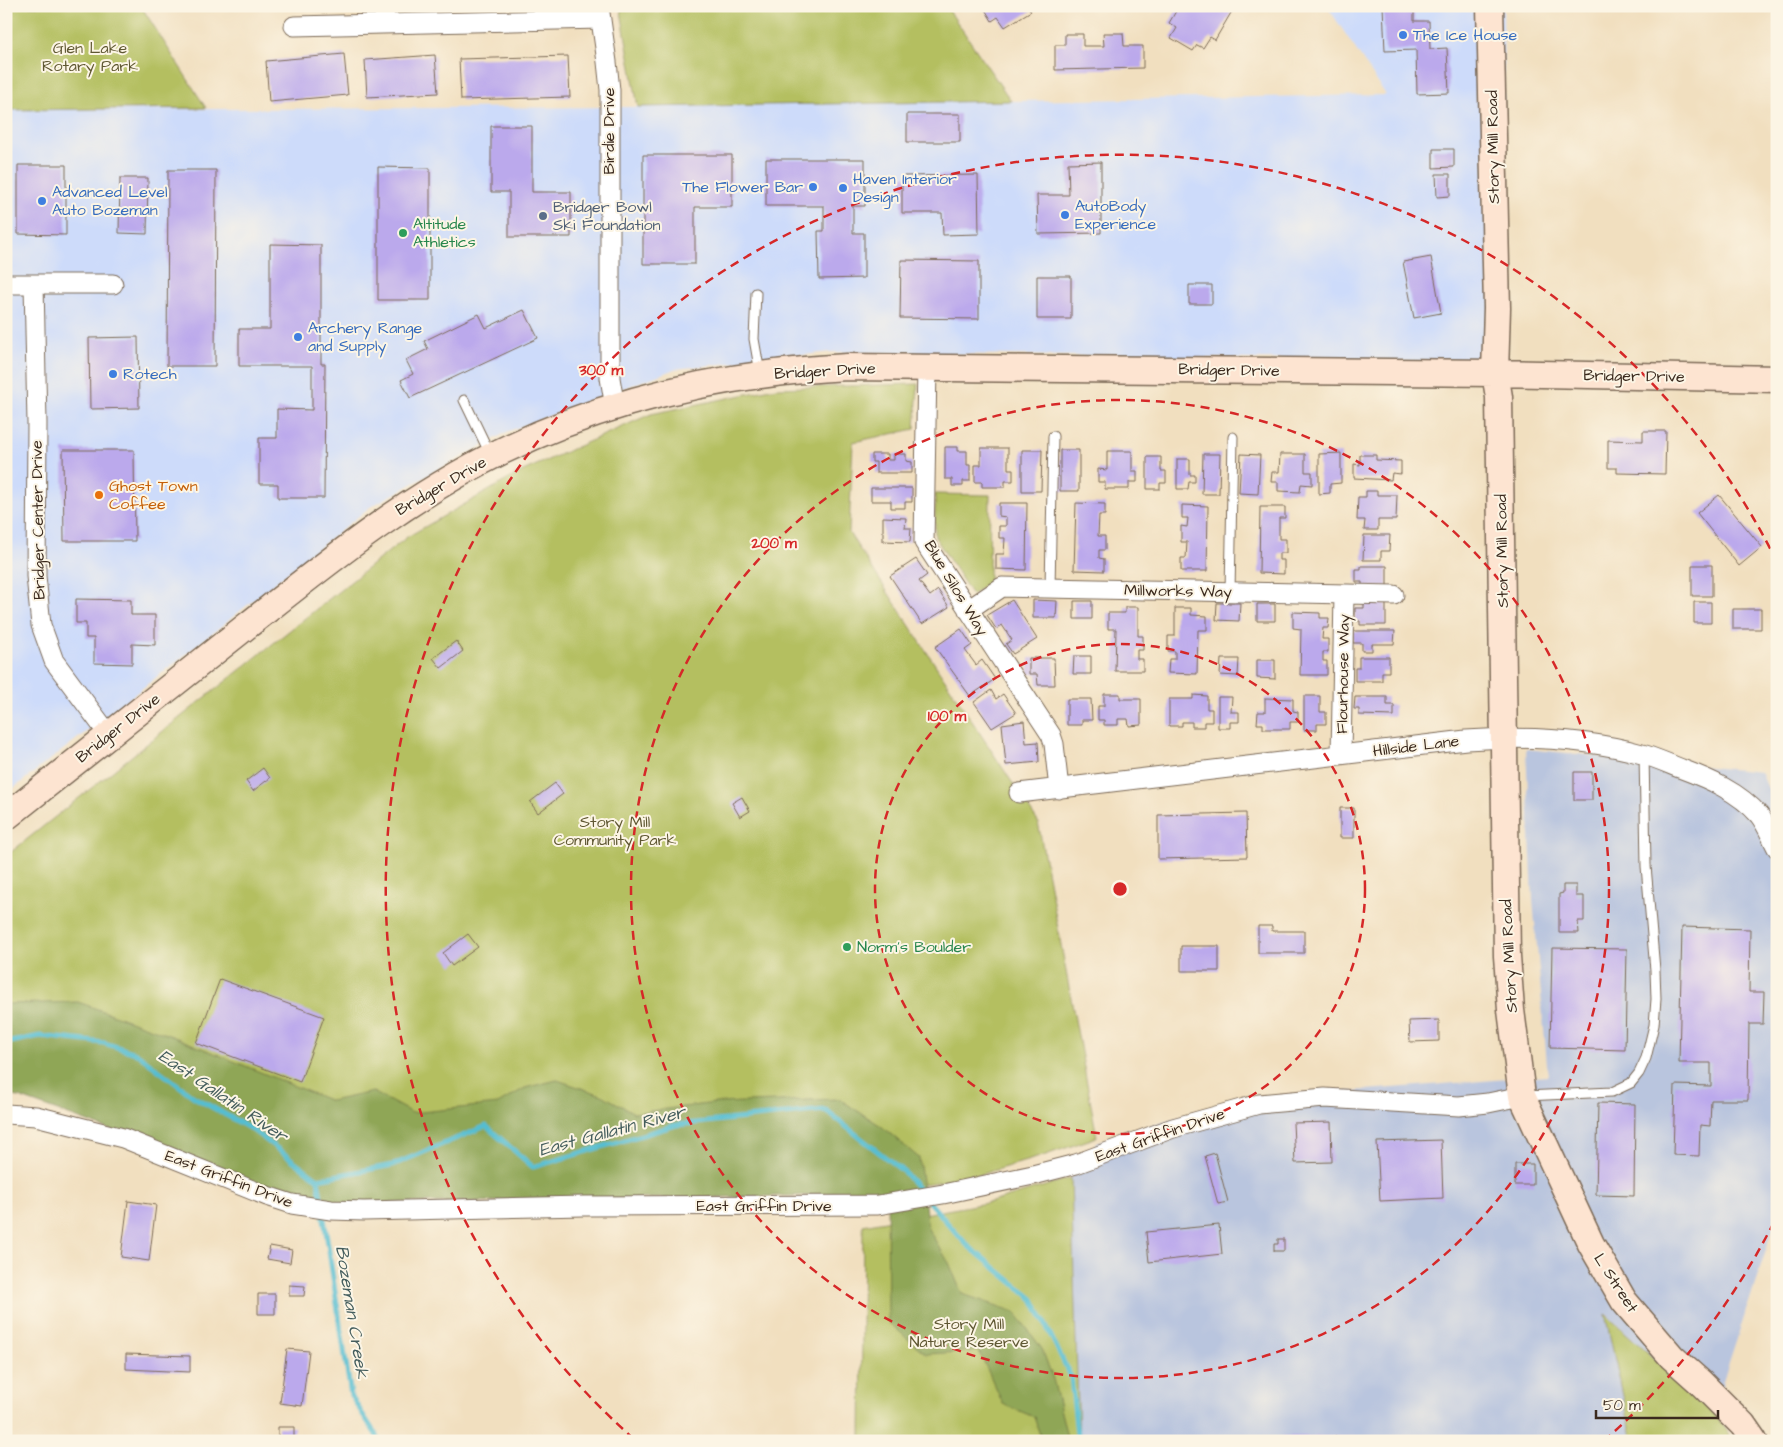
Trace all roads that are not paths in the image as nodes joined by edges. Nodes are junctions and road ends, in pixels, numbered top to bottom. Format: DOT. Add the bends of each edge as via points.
graph roads {
  1 [pos="1490,6"];
  2 [pos="600,13"];
  3 [pos="385,15"];
  4 [pos="294,26"];
  5 [pos="6,284"];
  6 [pos="34,284"];
  7 [pos="113,284"];
  8 [pos="756,293"];
  9 [pos="926,367"];
  10 [pos="1495,373"];
  11 [pos="760,375"];
  12 [pos="1777,379"];
  13 [pos="464,400"];
  14 [pos="615,407"];
  15 [pos="1053,436"];
  16 [pos="1233,437"];
  17 [pos="491,457"];
  18 [pos="1050,588"];
  19 [pos="1230,592"];
  20 [pos="1344,594"];
  21 [pos="1394,595"];
  22 [pos="968,610"];
  23 [pos="109,735"];
  24 [pos="1505,737"];
  25 [pos="1644,754"];
  26 [pos="1341,755"];
  27 [pos="1059,789"];
  28 [pos="1019,793"];
  29 [pos="6,817"];
  30 [pos="1777,848"];
  31 [pos="1522,1096"];
  32 [pos="6,1114"];
  33 [pos="1754,1441"];
  1 -- 10 [label="main road, Story Mill Road" via="1497,308"];
  2 -- 3 [label="street"];
  2 -- 14 [label="street, Birdie Drive" via="610,90 610,378"];
  3 -- 4 [label="street"];
  5 -- 6 [label="street"];
  6 -- 7 [label="street"];
  6 -- 23 [label="street, Bridger Center Drive" via="36,576 41,625 54,661"];
  8 -- 11 [label="lane" via="754,339"];
  9 -- 10 [label="main road, Bridger Drive"];
  9 -- 11 [label="main road, Bridger Drive" via="847,367"];
  9 -- 22 [label="street, Blue Silos Way" via="924,542"];
  10 -- 12 [label="main road, Bridger Drive"];
  10 -- 24 [label="main road, Story Mill Road" via="1500,397"];
  11 -- 14 [label="main road, Bridger Drive" via="702,384"];
  13 -- 17 [label="lane"];
  14 -- 17 [label="main road, Bridger Drive" via="550,430"];
  15 -- 18 [label="lane"];
  16 -- 19 [label="lane"];
  17 -- 23 [label="main road, Bridger Drive" via="421,496 351,544"];
  18 -- 19 [label="street, Millworks Way"];
  18 -- 22 [label="street, Millworks Way" via="1002,587"];
  19 -- 20 [label="street, Millworks Way"];
  20 -- 21 [label="street, Millworks Way"];
  20 -- 26 [label="street, Flourhouse Way"];
  22 -- 27 [label="street, Blue Silos Way" via="1051,735"];
  23 -- 29 [label="main road, Bridger Drive"];
  24 -- 25 [label="street, Hillside Lane" via="1551,738"];
  24 -- 26 [label="street, Hillside Lane"];
  24 -- 31 [label="main road, Story Mill Road" via="1506,956"];
  25 -- 30 [label="street, Hillside Lane" via="1722,786 1757,813"];
  25 -- 31 [label="lane" via="1646,866 1656,999 1646,1058 1631,1083 1612,1092"];
  26 -- 27 [label="street, Hillside Lane"];
  27 -- 28 [label="street, Hillside Lane"];
  31 -- 32 [label="street, East Griffin Drive" via="1459,1106 1325,1098 1259,1104 1173,1128 1076,1164 1033,1175 904,1201 852,1206 331,1210 267,1196 123,1138 36,1116"];
  31 -- 33 [label="main road, L Street" via="1590,1244 1624,1301 1672,1357 1743,1425"];
}
